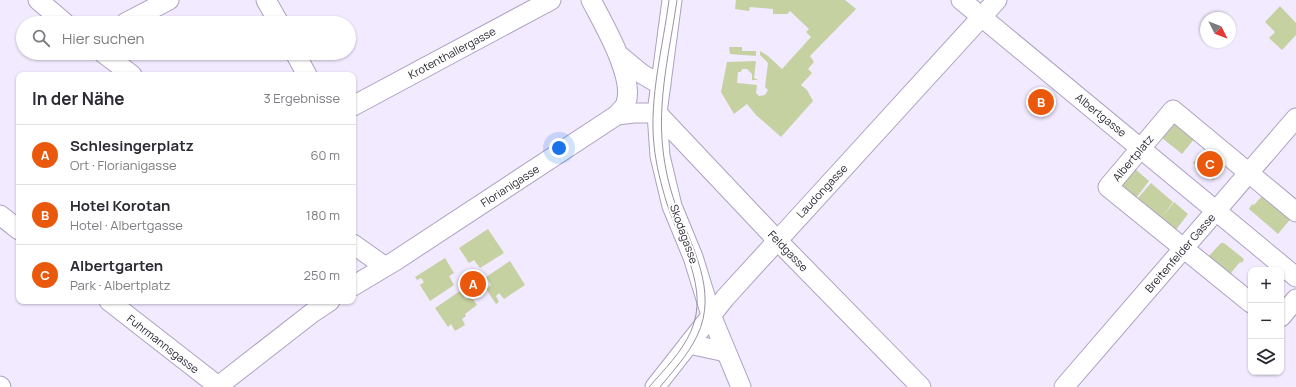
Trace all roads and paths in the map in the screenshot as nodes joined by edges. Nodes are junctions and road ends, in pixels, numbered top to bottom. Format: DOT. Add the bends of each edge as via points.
graph roads {
  1 [pos="38,0"];
  2 [pos="169,0"];
  3 [pos="266,0"];
  4 [pos="550,0"];
  5 [pos="591,0"];
  6 [pos="672,0"];
  7 [pos="961,0"];
  8 [pos="997,0"];
  9 [pos="57,16"];
  10 [pos="138,16"];
  11 [pos="275,16"];
  12 [pos="982,17"];
  13 [pos="619,55"];
  14 [pos="112,60"];
  15 [pos="299,60"];
  16 [pos="128,72"];
  17 [pos="305,72"];
  18 [pos="661,85"];
  19 [pos="356,104"];
  20 [pos="657,113"];
  21 [pos="617,115"];
  22 [pos="1296,118"];
  23 [pos="1141,148"];
  24 [pos="1249,173"];
  25 [pos="1216,210"];
  26 [pos="1296,212"];
  27 [pos="0,215"];
  28 [pos="16,228"];
  29 [pos="777,240"];
  30 [pos="356,246"];
  31 [pos="1184,249"];
  32 [pos="384,266"];
  33 [pos="1296,277"];
  34 [pos="356,284"];
  35 [pos="1296,298"];
  36 [pos="1248,301"];
  37 [pos="113,304"];
  38 [pos="325,304"];
  39 [pos="1284,313"];
  40 [pos="711,315"];
  41 [pos="689,344"];
  42 [pos="726,352"];
  43 [pos="217,387"];
  44 [pos="655,387"];
  45 [pos="741,387"];
  46 [pos="921,387"];
  47 [pos="1064,387"];
  1 -- 9 [label="street"];
  2 -- 10 [label="street"];
  3 -- 11 [label="street"];
  4 -- 19 [label="street, Krotenthallergasse"];
  5 -- 13 [label="street"];
  6 -- 18 [label="street"];
  7 -- 12 [label="street, Albertgasse"];
  8 -- 12 [label="street, Laudongasse"];
  12 -- 23 [label="street, Albertgasse"];
  12 -- 29 [label="street, Laudongasse"];
  13 -- 18 [label="street" via="642,74"];
  13 -- 21 [label="street" via="628,92 626,104"];
  14 -- 16 [label="street"];
  15 -- 17 [label="street"];
  18 -- 20 [label="street"];
  20 -- 21 [label="street, Florianigasse" via="634,112"];
  20 -- 29 [label="street, Feldgasse"];
  20 -- 40 [label="street, Skodagasse" via="660,156 666,183"];
  21 -- 32 [label="street, Florianigasse"];
  22 -- 24 [label="street, Breitenfelder Gasse"];
  23 -- 24 [label="street, Albertplatz" via="1173,110"];
  23 -- 25 [label="street, Albertgasse"];
  23 -- 31 [label="street, Albertplatz" via="1108,187"];
  24 -- 25 [label="street, Breitenfelder Gasse"];
  24 -- 26 [label="street, Albertplatz"];
  25 -- 31 [label="street, Breitenfelder Gasse"];
  25 -- 33 [label="street, Albertgasse"];
  27 -- 28 [label="street"];
  29 -- 40 [label="street, Laudongasse"];
  29 -- 46 [label="street, Feldgasse"];
  30 -- 32 [label="street"];
  31 -- 36 [label="street, Albertplatz"];
  31 -- 47 [label="street, Breitenfelder Gasse"];
  32 -- 34 [label="street, Florianigasse"];
  35 -- 39 [label="street"];
  37 -- 43 [label="street, Fuhrmannsgasse"];
  38 -- 43 [label="street"];
  40 -- 41 [label="street, Laudongasse"];
  40 -- 42 [label="street, Skodagasse"];
  41 -- 42 [label="street"];
  41 -- 44 [label="street, Laudongasse"];
  42 -- 45 [label="street, Skodagasse"];
}
